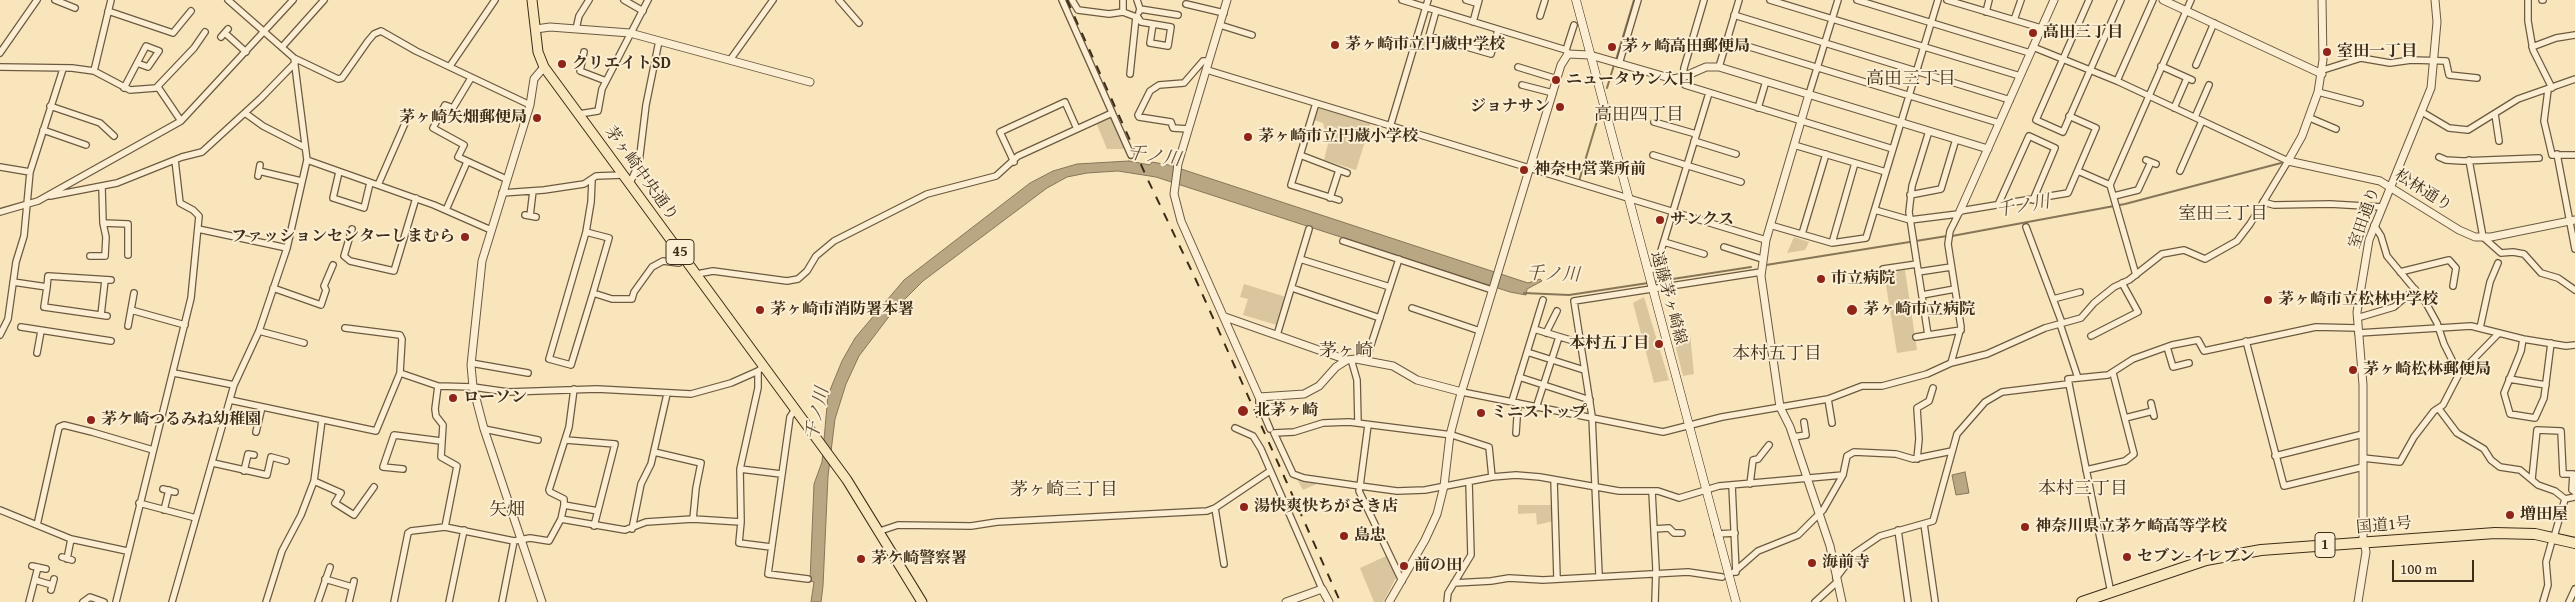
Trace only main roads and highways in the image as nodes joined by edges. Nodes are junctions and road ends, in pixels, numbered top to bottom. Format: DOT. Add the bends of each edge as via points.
graph roads {
  1 [pos="532,0"];
  2 [pos="1576,0"];
  3 [pos="2575,543"];
  4 [pos="922,602"];
  5 [pos="1736,602"];
  6 [pos="2082,602"];
  1 -- 4 [label="main road, 茅ヶ崎中央通り / 45" via="538,52 544,67 697,274 761,369 796,408 835,463"];
  2 -- 5 [label="main road, 遠藤茅ヶ崎線"];
  3 -- 6 [label="highway, 国道1号 / 1" via="2554,537 2495,533 2286,547 2232,555 2182,568"];
}
